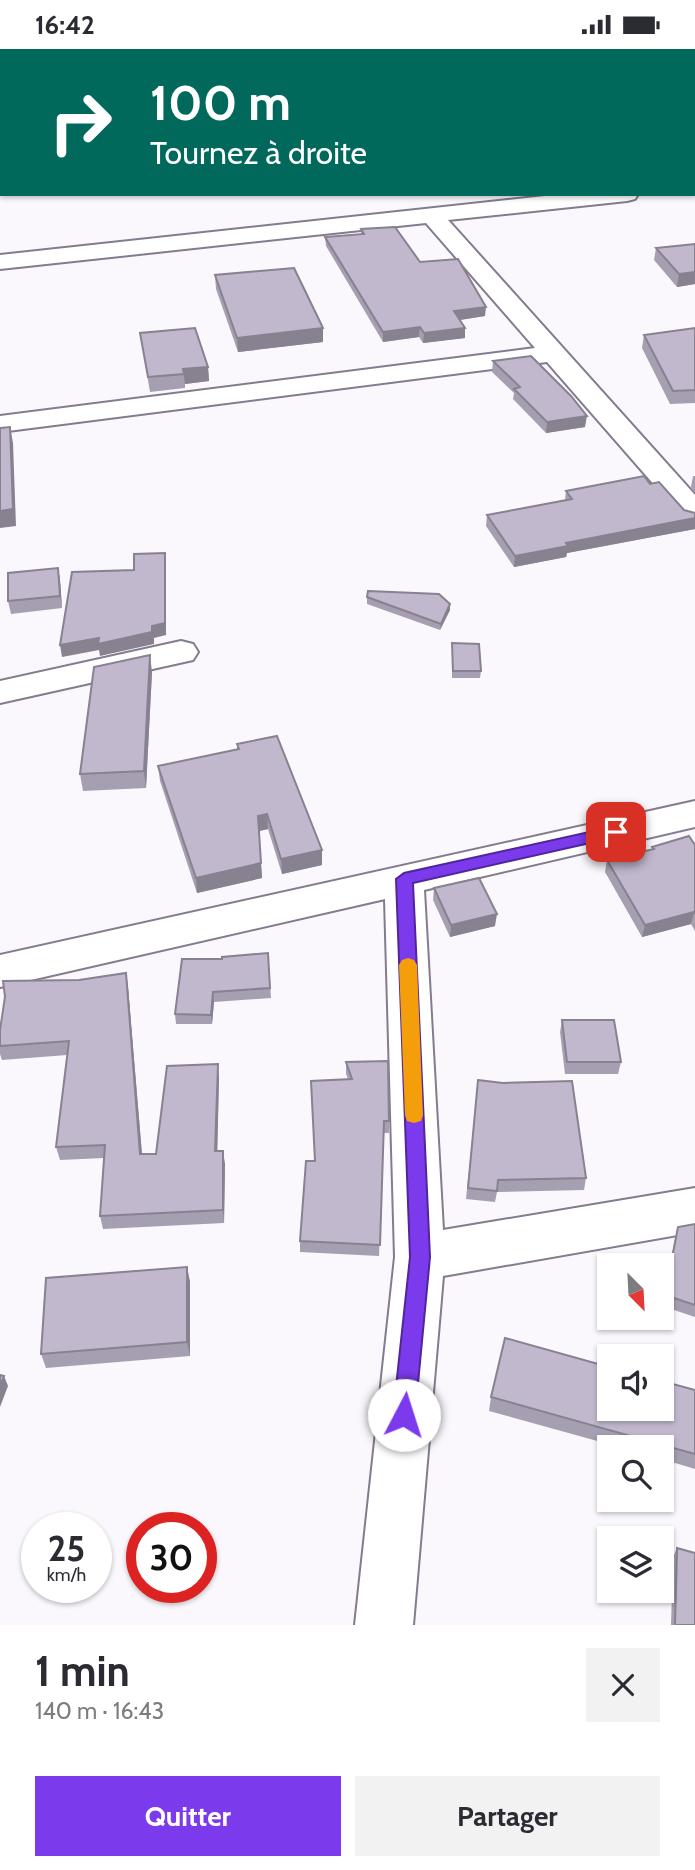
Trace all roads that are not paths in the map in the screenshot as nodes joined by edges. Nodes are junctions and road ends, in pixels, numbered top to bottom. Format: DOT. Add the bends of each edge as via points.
graph roads {
  1 [pos="609,196"];
  2 [pos="432,216"];
  3 [pos="0,262"];
  4 [pos="553,353"];
  5 [pos="0,424"];
  6 [pos="695,513"];
  7 [pos="181,652"];
  8 [pos="0,692"];
  9 [pos="695,814"];
  10 [pos="404,879"];
  11 [pos="0,971"];
  12 [pos="695,1210"];
  13 [pos="420,1257"];
  14 [pos="384,1625"];
  1 -- 2 [label="street"];
  2 -- 3 [label="street"];
  2 -- 4 [label="street"];
  4 -- 5 [label="street"];
  4 -- 6 [label="street"];
  7 -- 8 [label="street"];
  9 -- 10 [label="street"];
  10 -- 11 [label="street"];
  10 -- 13 [label="street"];
  12 -- 13 [label="street"];
  13 -- 14 [label="street"];
}
